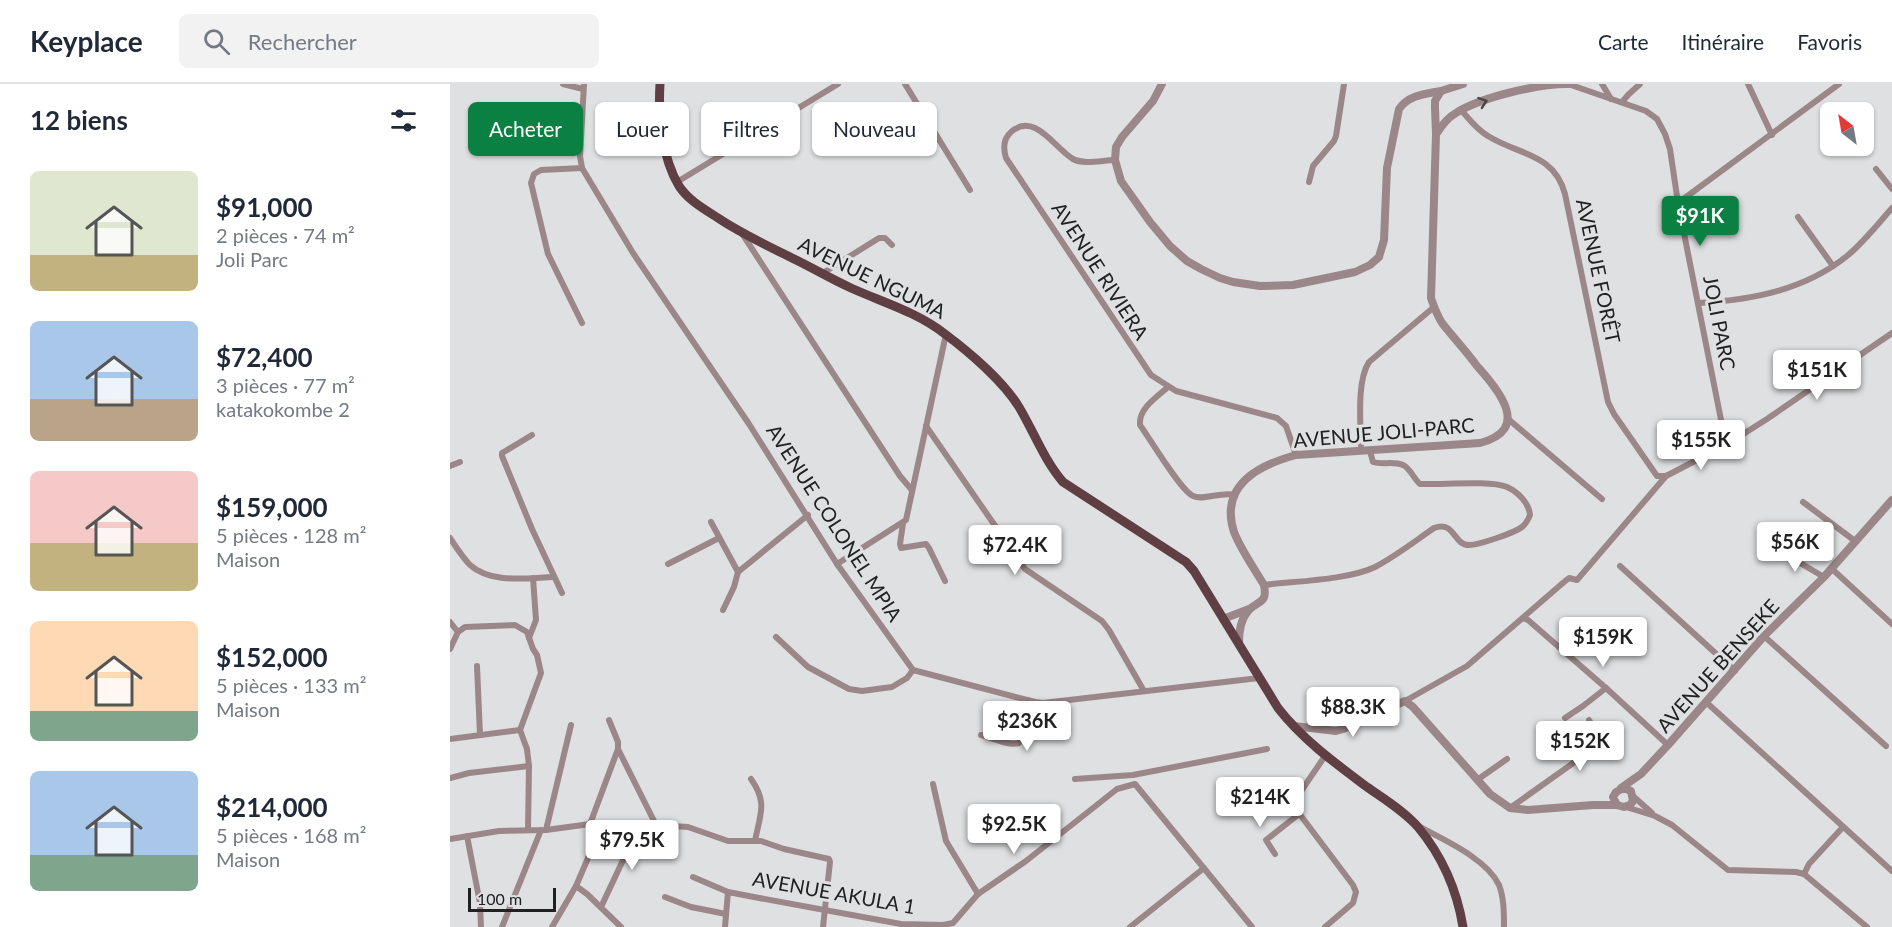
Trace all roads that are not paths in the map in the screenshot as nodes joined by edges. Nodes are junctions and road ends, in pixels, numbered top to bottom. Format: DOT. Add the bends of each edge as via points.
graph roads {
  1 [pos="563,84"];
  2 [pos="660,84"];
  3 [pos="838,84"];
  4 [pos="905,84"];
  5 [pos="1162,84"];
  6 [pos="1344,84"];
  7 [pos="1463,84"];
  8 [pos="1568,84"];
  9 [pos="1602,84"];
  10 [pos="1640,84"];
  11 [pos="1748,84"];
  12 [pos="1839,84"];
  13 [pos="583,87"];
  14 [pos="1509,88"];
  15 [pos="1440,92"];
  16 [pos="1611,99"];
  17 [pos="1623,102"];
  18 [pos="1461,110"];
  19 [pos="1436,134"];
  20 [pos="1772,135"];
  21 [pos="1114,160"];
  22 [pos="582,168"];
  23 [pos="1876,169"];
  24 [pos="677,182"];
  25 [pos="1309,182"];
  26 [pos="1892,189"];
  27 [pos="970,190"];
  28 [pos="1678,203"];
  29 [pos="1892,208"];
  30 [pos="1797,217"];
  31 [pos="741,233"];
  32 [pos="892,245"];
  33 [pos="1833,266"];
  34 [pos="823,273"];
  35 [pos="1699,303"];
  36 [pos="1434,307"];
  37 [pos="582,323"];
  38 [pos="1892,333"];
  39 [pos="946,334"];
  40 [pos="1168,387"];
  41 [pos="1507,418"];
  42 [pos="926,426"];
  43 [pos="531,435"];
  44 [pos="1726,445"];
  45 [pos="1366,451"];
  46 [pos="1296,454"];
  47 [pos="460,462"];
  48 [pos="450,466"];
  49 [pos="1662,477"];
  50 [pos="911,489"];
  51 [pos="1235,495"];
  52 [pos="1602,499"];
  53 [pos="1892,500"];
  54 [pos="1803,502"];
  55 [pos="808,515"];
  56 [pos="711,522"];
  57 [pos="903,523"];
  58 [pos="450,538"];
  59 [pos="719,538"];
  60 [pos="1855,542"];
  61 [pos="1778,550"];
  62 [pos="668,564"];
  63 [pos="837,564"];
  64 [pos="1620,566"];
  65 [pos="1831,568"];
  66 [pos="738,572"];
  67 [pos="1824,577"];
  68 [pos="533,578"];
  69 [pos="553,578"];
  70 [pos="945,581"];
  71 [pos="1264,585"];
  72 [pos="562,593"];
  73 [pos="1249,609"];
  74 [pos="723,610"];
  75 [pos="1223,619"];
  76 [pos="1521,620"];
  77 [pos="450,622"];
  78 [pos="1892,624"];
  79 [pos="458,632"];
  80 [pos="1764,636"];
  81 [pos="776,637"];
  82 [pos="529,639"];
  83 [pos="1239,643"];
  84 [pos="450,649"];
  85 [pos="477,666"];
  86 [pos="913,670"];
  87 [pos="1735,671"];
  88 [pos="1259,678"];
  89 [pos="1606,687"];
  90 [pos="1144,691"];
  91 [pos="1028,700"];
  92 [pos="1405,701"];
  93 [pos="1706,702"];
  94 [pos="1565,718"];
  95 [pos="609,720"];
  96 [pos="1589,720"];
  97 [pos="571,725"];
  98 [pos="1294,726"];
  99 [pos="520,730"];
  100 [pos="480,735"];
  101 [pos="981,735"];
  102 [pos="450,739"];
  103 [pos="1668,745"];
  104 [pos="1886,746"];
  105 [pos="618,749"];
  106 [pos="1267,749"];
  107 [pos="1325,756"];
  108 [pos="1507,759"];
  109 [pos="529,766"];
  110 [pos="1641,774"];
  111 [pos="1133,775"];
  112 [pos="450,778"];
  113 [pos="751,779"];
  114 [pos="1075,779"];
  115 [pos="1477,780"];
  116 [pos="933,784"];
  117 [pos="1135,784"];
  118 [pos="1618,790"];
  119 [pos="1632,794"];
  120 [pos="1593,805"];
  121 [pos="1617,805"];
  122 [pos="1626,807"];
  123 [pos="1510,808"];
  124 [pos="1299,814"];
  125 [pos="1655,816"];
  126 [pos="603,823"];
  127 [pos="590,824"];
  128 [pos="640,824"];
  129 [pos="656,825"];
  130 [pos="1417,826"];
  131 [pos="1843,827"];
  132 [pos="528,830"];
  133 [pos="544,830"];
  134 [pos="466,836"];
  135 [pos="450,839"];
  136 [pos="755,841"];
  137 [pos="1275,854"];
  138 [pos="1204,868"];
  139 [pos="1892,871"];
  140 [pos="1804,874"];
  141 [pos="693,877"];
  142 [pos="576,886"];
  143 [pos="728,892"];
  144 [pos="978,894"];
  145 [pos="665,897"];
  146 [pos="601,907"];
  147 [pos="825,910"];
  148 [pos="726,914"];
  149 [pos="956,925"];
  150 [pos="554,926"];
  151 [pos="481,927"];
  152 [pos="502,927"];
  153 [pos="621,927"];
  154 [pos="725,927"];
  155 [pos="823,927"];
  156 [pos="1130,927"];
  157 [pos="1252,927"];
  158 [pos="1325,927"];
  159 [pos="1462,927"];
  160 [pos="1504,927"];
  161 [pos="1867,927"];
  1 -- 13 [label="street"];
  2 -- 24 [label="main road, AVENUE NGUMA" via="664,141"];
  3 -- 24 [label="street"];
  4 -- 27 [label="street"];
  5 -- 21 [label="street" via="1153,101 1122,137"];
  6 -- 25 [label="street" via="1336,136 1312,168"];
  7 -- 15 [label="street"];
  8 -- 14 [label="street"];
  8 -- 16 [label="street, JOLI PARC"];
  9 -- 16 [label="street"];
  10 -- 17 [label="street"];
  11 -- 20 [label="street"];
  12 -- 20 [label="street"];
  13 -- 22 [label="street, AVENUE COLONEL MPIA"];
  18 -- 14 [label="street, one-way"];
  15 -- 19 [label="street" via="1435,101"];
  15 -- 21 [label="street" via="1412,98 1400,109 1387,168 1382,252 1362,269 1328,278 1270,286 1233,282 1201,269 1170,246 1150,222 1123,186"];
  16 -- 17 [label="street, JOLI PARC"];
  17 -- 28 [label="street, JOLI PARC" via="1652,114 1661,126 1670,149"];
  18 -- 19 [label="street" via="1447,119"];
  18 -- 49 [label="street, AVENUE FORÊT" via="1486,135 1537,158 1561,181 1608,402 1655,475"];
  19 -- 36 [label="street" via="1431,287"];
  20 -- 28 [label="street"];
  21 -- 40 [label="street, AVENUE RIVIERA" via="1073,159 1030,126 1017,128 1004,142 1006,158 1141,363"];
  22 -- 37 [label="street" via="541,170 534,174 531,183 547,250"];
  22 -- 55 [label="street, AVENUE COLONEL MPIA" via="633,253"];
  23 -- 26 [label="street"];
  24 -- 31 [label="main road, AVENUE NGUMA" via="696,202"];
  28 -- 35 [label="street, JOLI PARC"];
  29 -- 33 [label="street"];
  30 -- 33 [label="street"];
  31 -- 34 [label="main road, AVENUE NGUMA"];
  31 -- 50 [label="street"];
  32 -- 34 [label="street" via="879,238"];
  33 -- 35 [label="street" via="1773,293"];
  34 -- 39 [label="main road, AVENUE NGUMA"];
  35 -- 44 [label="street, JOLI PARC"];
  36 -- 41 [label="street" via="1498,391"];
  36 -- 45 [label="street" via="1365,369 1361,383"];
  38 -- 44 [label="street"];
  39 -- 42 [label="street"];
  39 -- 75 [label="main road, AVENUE NGUMA" via="1009,393 1063,482 1186,562"];
  40 -- 46 [label="street, AVENUE RIVIERA" via="1277,418 1286,426"];
  40 -- 51 [label="street" via="1144,410 1140,425 1190,494"];
  41 -- 45 [label="street, AVENUE JOLI-PARC" via="1497,435 1480,443"];
  41 -- 52 [label="street"];
  42 -- 50 [label="street"];
  42 -- 90 [label="street" via="1025,569 1102,621"];
  43 -- 69 [label="street" via="502,456"];
  44 -- 49 [label="street"];
  45 -- 46 [label="street, AVENUE JOLI-PARC"];
  45 -- 71 [label="street" via="1372,462 1406,466 1420,484 1508,487 1525,501 1530,511 1527,522 1509,534 1470,545 1462,543 1448,528 1437,526 1396,555 1366,570"];
  46 -- 51 [label="street, AVENUE JOLI-PARC" via="1261,467"];
  47 -- 48 [label="street"];
  49 -- 76 [label="street" via="1577,580 1569,578"];
  50 -- 57 [label="street"];
  51 -- 71 [label="street" via="1235,534"];
  53 -- 60 [label="street, AVENUE BENSEKE"];
  54 -- 60 [label="street"];
  55 -- 63 [label="street, AVENUE COLONEL MPIA"];
  55 -- 66 [label="street"];
  56 -- 59 [label="street"];
  57 -- 63 [label="street"];
  57 -- 70 [label="street" via="901,548 926,544"];
  58 -- 68 [label="street" via="471,566 485,574"];
  59 -- 62 [label="street"];
  59 -- 66 [label="street"];
  60 -- 65 [label="street, AVENUE BENSEKE"];
  61 -- 67 [label="street"];
  63 -- 86 [label="street, AVENUE COLONEL MPIA"];
  64 -- 87 [label="street"];
  65 -- 67 [label="street, AVENUE BENSEKE"];
  65 -- 78 [label="street"];
  66 -- 74 [label="street"];
  67 -- 80 [label="street, AVENUE BENSEKE"];
  68 -- 69 [label="street"];
  68 -- 82 [label="street" via="536,620"];
  69 -- 72 [label="street"];
  71 -- 73 [label="street" via="1263,600"];
  73 -- 75 [label="street"];
  73 -- 83 [label="street" via="1242,622"];
  75 -- 83 [label="main road, AVENUE NGUMA"];
  76 -- 89 [label="street" via="1528,620"];
  76 -- 92 [label="street" via="1467,666"];
  77 -- 79 [label="street"];
  79 -- 82 [label="street" via="465,627 515,625 527,632"];
  79 -- 84 [label="street"];
  80 -- 87 [label="street, AVENUE BENSEKE"];
  80 -- 104 [label="street"];
  81 -- 86 [label="street" via="808,667 849,689 892,687"];
  82 -- 99 [label="street" via="541,673"];
  83 -- 88 [label="main road, AVENUE NGUMA"];
  85 -- 100 [label="street"];
  86 -- 91 [label="street"];
  87 -- 93 [label="street, AVENUE BENSEKE"];
  88 -- 90 [label="street"];
  88 -- 98 [label="main road, AVENUE NGUMA"];
  89 -- 94 [label="street"];
  89 -- 103 [label="street"];
  90 -- 91 [label="street" via="1059,702"];
  91 -- 101 [label="street" via="1019,743"];
  92 -- 98 [label="street" via="1343,729"];
  92 -- 115 [label="street"];
  93 -- 103 [label="street, AVENUE BENSEKE"];
  93 -- 131 [label="street"];
  95 -- 105 [label="street"];
  96 -- 123 [label="street" via="1600,744"];
  97 -- 133 [label="street"];
  98 -- 107 [label="main road, AVENUE NGUMA"];
  99 -- 100 [label="street"];
  99 -- 109 [label="street"];
  100 -- 102 [label="street"];
  103 -- 110 [label="street, AVENUE BENSEKE"];
  105 -- 127 [label="street"];
  105 -- 129 [label="street"];
  106 -- 111 [label="street"];
  107 -- 124 [label="street" via="1294,802"];
  107 -- 130 [label="main road, AVENUE NGUMA"];
  108 -- 115 [label="street"];
  109 -- 112 [label="street"];
  109 -- 132 [label="street"];
  110 -- 118 [label="street"];
  110 -- 119 [label="street"];
  111 -- 114 [label="street"];
  111 -- 117 [label="street"];
  113 -- 136 [label="street" via="762,799"];
  115 -- 123 [label="street"];
  116 -- 144 [label="street" via="946,841"];
  117 -- 138 [label="street"];
  117 -- 144 [label="street, AVENUE AKULA 1" via="1117,789"];
  118 -- 119 [label="street" via="1626,788"];
  118 -- 120 [label="street"];
  118 -- 121 [label="street" via="1614,800"];
  119 -- 122 [label="street"];
  119 -- 125 [label="street"];
  120 -- 121 [label="street"];
  120 -- 123 [label="street"];
  121 -- 122 [label="street"];
  122 -- 125 [label="street"];
  124 -- 137 [label="street" via="1266,840"];
  124 -- 158 [label="street" via="1356,892 1353,903"];
  125 -- 140 [label="street" via="1679,830 1728,870"];
  126 -- 127 [label="street"];
  126 -- 128 [label="street"];
  126 -- 142 [label="street"];
  127 -- 133 [label="street"];
  128 -- 129 [label="street"];
  128 -- 146 [label="street"];
  129 -- 136 [label="street" via="688,827 728,841"];
  130 -- 159 [label="main road, AVENUE NGUMA" via="1450,880"];
  130 -- 160 [label="street" via="1457,847 1490,873 1503,901"];
  131 -- 139 [label="street"];
  131 -- 140 [label="street"];
  132 -- 133 [label="street"];
  132 -- 134 [label="street"];
  133 -- 152 [label="street"];
  134 -- 135 [label="street"];
  134 -- 151 [label="street"];
  136 -- 147 [label="street" via="829,859"];
  138 -- 156 [label="street"];
  138 -- 157 [label="street"];
  140 -- 161 [label="street"];
  141 -- 143 [label="street, AVENUE AKULA 1"];
  142 -- 146 [label="street"];
  142 -- 150 [label="street"];
  143 -- 147 [label="street, AVENUE AKULA 1"];
  143 -- 148 [label="street"];
  144 -- 149 [label="street, AVENUE AKULA 1"];
  145 -- 148 [label="street"];
  146 -- 153 [label="street"];
  147 -- 149 [label="street, AVENUE AKULA 1" via="901,924"];
  147 -- 155 [label="street"];
  148 -- 154 [label="street"];
}
